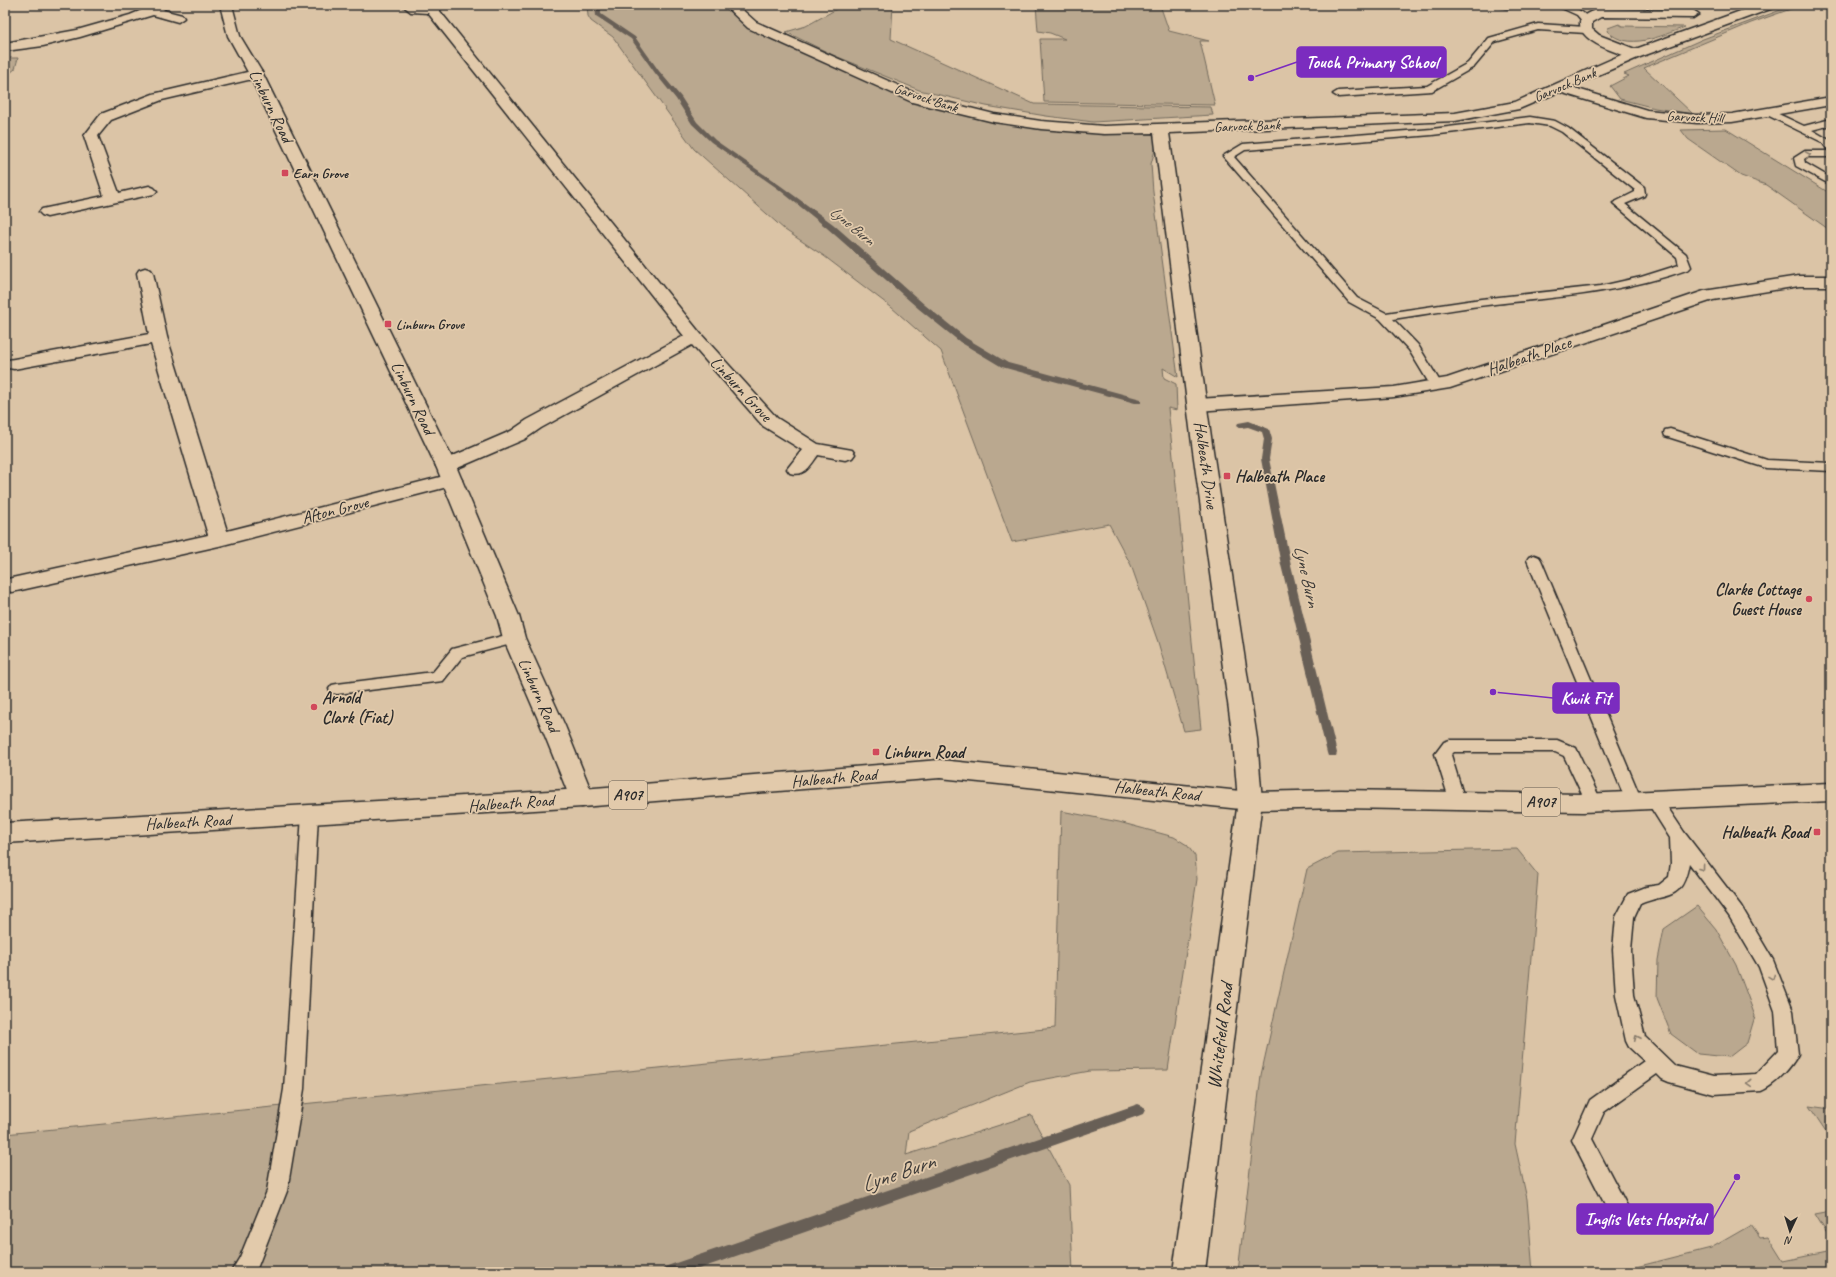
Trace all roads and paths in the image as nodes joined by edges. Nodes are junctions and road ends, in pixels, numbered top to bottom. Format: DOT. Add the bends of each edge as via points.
graph roads {
  1 [pos="226,5"];
  2 [pos="408,5"];
  3 [pos="730,5"];
  4 [pos="1502,5"];
  5 [pos="1514,5"];
  6 [pos="1559,5"];
  7 [pos="1769,5"];
  8 [pos="436,7"];
  9 [pos="157,8"];
  10 [pos="1693,14"];
  11 [pos="178,18"];
  12 [pos="1586,25"];
  13 [pos="5,47"];
  14 [pos="1635,54"];
  15 [pos="256,74"];
  16 [pos="1560,88"];
  17 [pos="1338,94"];
  18 [pos="1831,101"];
  19 [pos="1770,113"];
  20 [pos="1831,122"];
  21 [pos="1161,129"];
  22 [pos="1802,129"];
  23 [pos="1831,148"];
  24 [pos="1831,154"];
  25 [pos="1831,182"];
  26 [pos="149,191"];
  27 [pos="113,198"];
  28 [pos="47,212"];
  29 [pos="145,273"];
  30 [pos="1831,281"];
  31 [pos="1384,317"];
  32 [pos="158,337"];
  33 [pos="694,337"];
  34 [pos="14,364"];
  35 [pos="1436,386"];
  36 [pos="1198,405"];
  37 [pos="1670,433"];
  38 [pos="813,449"];
  39 [pos="845,454"];
  40 [pos="1831,467"];
  41 [pos="797,469"];
  42 [pos="449,473"];
  43 [pos="219,539"];
  44 [pos="1534,560"];
  45 [pos="12,585"];
  46 [pos="514,638"];
  47 [pos="337,689"];
  48 [pos="1831,792"];
  49 [pos="582,798"];
  50 [pos="1644,800"];
  51 [pos="1250,801"];
  52 [pos="1457,801"];
  53 [pos="1594,803"];
  54 [pos="310,815"];
  55 [pos="5,833"];
  56 [pos="1678,837"];
  57 [pos="1658,1062"];
  58 [pos="1623,1219"];
  59 [pos="242,1272"];
  60 [pos="1189,1272"];
  1 -- 15 [label="street, Linburn Road" via="234,36"];
  2 -- 8 [label="street, Linburn Grove" via="416,9"];
  3 -- 21 [label="street, Garvock Bank" via="752,25 917,99 994,118 1041,125 1104,130"];
  4 -- 5 [label="lane"];
  6 -- 12 [label="lane" via="1580,13"];
  7 -- 14 [label="street, Garvock Bank"];
  8 -- 33 [label="street, Linburn Grove"];
  9 -- 11 [label="street"];
  9 -- 13 [label="street" via="88,33"];
  10 -- 12 [label="street" via="1599,13"];
  12 -- 14 [label="street" via="1594,38"];
  12 -- 17 [label="lane" via="1538,27 1492,40 1471,65 1429,89"];
  14 -- 16 [label="street, Garvock Bank"];
  15 -- 27 [label="street" via="158,97 106,117 91,136"];
  15 -- 42 [label="street, Linburn Road"];
  16 -- 19 [label="street, Garvock Hill" via="1646,114 1697,119"];
  16 -- 21 [label="street, Garvock Bank" via="1519,105 1455,117"];
  18 -- 19 [label="street, Garvock Hill"];
  19 -- 22 [label="lane"];
  20 -- 22 [label="lane"];
  21 -- 36 [label="street, Halbeath Drive"];
  22 -- 23 [label="lane" via="1825,140"];
  25 -- 24 [label="lane, one-way" via="1800,164 1799,158 1805,154"];
  26 -- 27 [label="street"];
  27 -- 28 [label="street"];
  29 -- 32 [label="street"];
  30 -- 35 [label="street, Halbeath Place" via="1799,280 1710,295"];
  31 -- 31 [label="lane" via="1513,299 1546,297 1658,278 1684,268 1682,256 1618,203 1640,194 1640,189 1565,130 1552,123 1530,120 1432,132 1243,147 1228,156 1353,300"];
  31 -- 35 [label="lane" via="1414,348"];
  32 -- 34 [label="street"];
  32 -- 43 [label="street"];
  33 -- 38 [label="street, Linburn Grove" via="770,422"];
  33 -- 42 [label="street"];
  35 -- 36 [label="street, Halbeath Place" via="1394,392"];
  36 -- 51 [label="street, Halbeath Drive" via="1245,739"];
  37 -- 40 [label="lane" via="1766,464"];
  38 -- 39 [label="street, Linburn Grove"];
  38 -- 41 [label="street"];
  42 -- 43 [label="street, Afton Grove"];
  42 -- 46 [label="street, Linburn Road" via="508,616"];
  43 -- 45 [label="street, Afton Grove"];
  44 -- 50 [label="lane"];
  46 -- 47 [label="lane" via="457,653 438,677"];
  46 -- 49 [label="street, Linburn Road"];
  48 -- 50 [label="street, Halbeath Road / A907"];
  49 -- 51 [label="street, Halbeath Road / A907" via="940,770"];
  49 -- 54 [label="street, Halbeath Road / A907"];
  50 -- 53 [label="street, Halbeath Road / A907"];
  50 -- 56 [label="lane"];
  51 -- 52 [label="street, Halbeath Road / A907"];
  51 -- 60 [label="street, Whitefield Road"];
  52 -- 53 [label="street, Halbeath Road / A907"];
  52 -- 53 [label="lane" via="1443,754 1450,746 1557,746 1570,752"];
  54 -- 55 [label="street, Halbeath Road / A907"];
  54 -- 59 [label="lane" via="294,1089 277,1191 248,1264"];
  57 -- 56 [label="lane, one-way" via="1636,1041 1625,995 1622,950 1625,917 1634,899 1664,890 1677,880 1680,864"];
  56 -- 57 [label="lane, one-way" via="1734,911 1767,965 1784,1011 1788,1054 1761,1082 1714,1086 1669,1073"];
  57 -- 58 [label="lane" via="1597,1106 1582,1140"];
}
